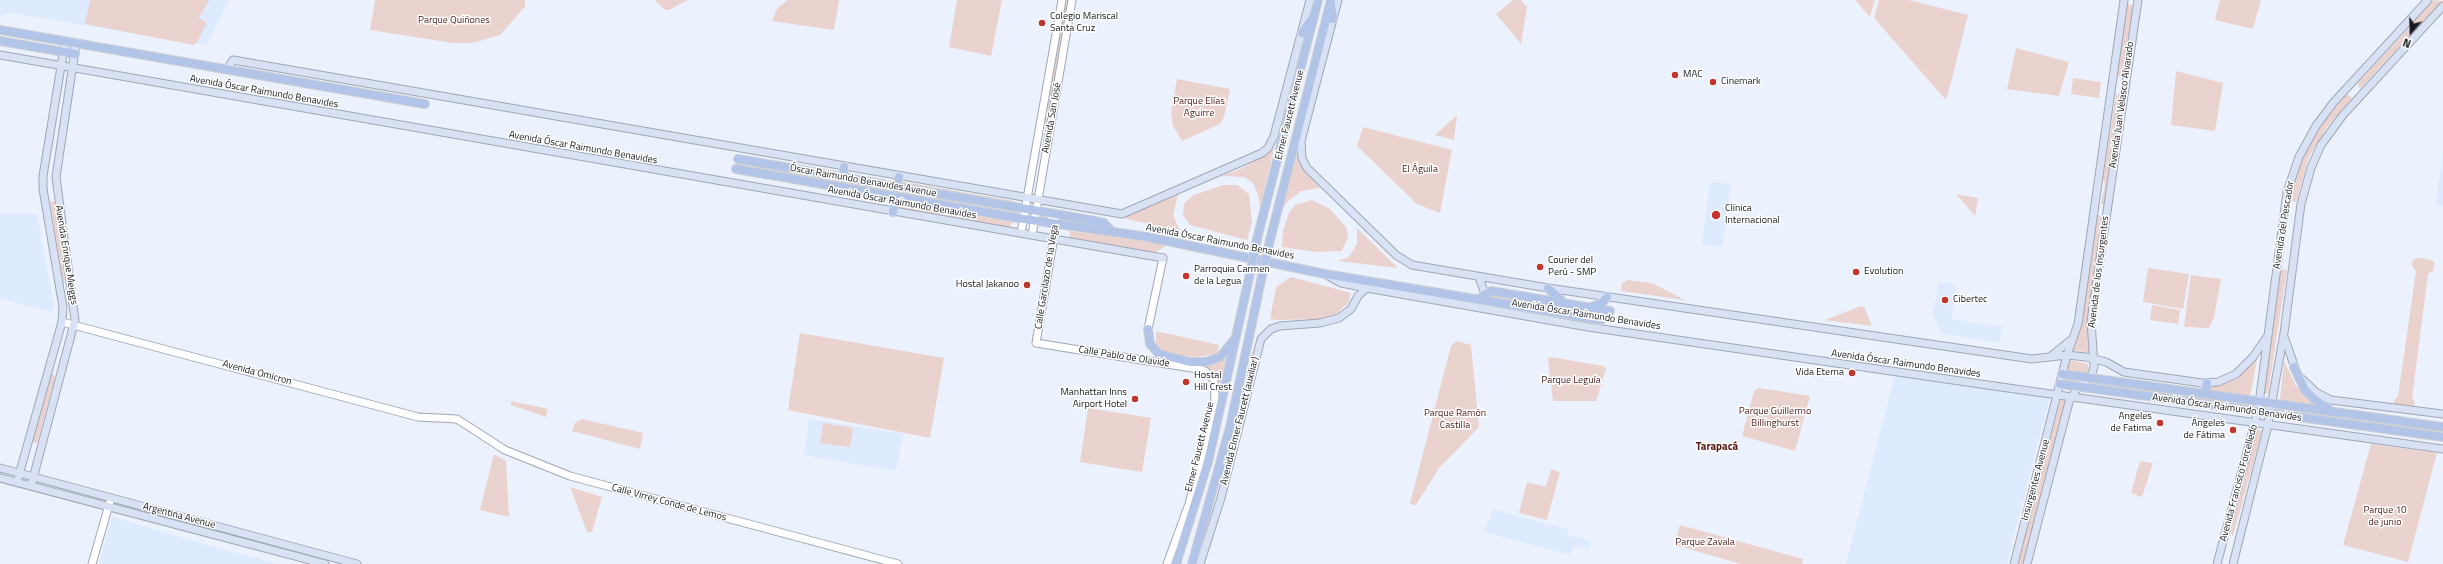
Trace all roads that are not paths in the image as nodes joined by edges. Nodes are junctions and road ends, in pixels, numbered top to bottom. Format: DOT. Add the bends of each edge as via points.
graph roads {
  1 [pos="1062,0"];
  2 [pos="1072,0"];
  3 [pos="1310,0"];
  4 [pos="1318,0"];
  5 [pos="1331,0"];
  6 [pos="1338,0"];
  7 [pos="2124,0"];
  8 [pos="2138,0"];
  9 [pos="2428,0"];
  10 [pos="2443,6"];
  11 [pos="1314,16"];
  12 [pos="1333,19"];
  13 [pos="0,30"];
  14 [pos="1302,33"];
  15 [pos="0,41"];
  16 [pos="65,42"];
  17 [pos="76,44"];
  18 [pos="63,52"];
  19 [pos="75,54"];
  20 [pos="0,55"];
  21 [pos="61,66"];
  22 [pos="73,68"];
  23 [pos="227,69"];
  24 [pos="2112,87"];
  25 [pos="2125,89"];
  26 [pos="425,104"];
  27 [pos="1274,136"];
  28 [pos="738,159"];
  29 [pos="844,167"];
  30 [pos="1307,168"];
  31 [pos="736,169"];
  32 [pos="898,177"];
  33 [pos="843,178"];
  34 [pos="896,188"];
  35 [pos="896,197"];
  36 [pos="1027,198"];
  37 [pos="1037,200"];
  38 [pos="2094,208"];
  39 [pos="1025,210"];
  40 [pos="2107,210"];
  41 [pos="1036,211"];
  42 [pos="893,212"];
  43 [pos="1049,214"];
  44 [pos="1024,219"];
  45 [pos="1034,221"];
  46 [pos="1056,225"];
  47 [pos="1111,231"];
  48 [pos="1021,233"];
  49 [pos="1032,235"];
  50 [pos="1054,239"];
  51 [pos="1163,258"];
  52 [pos="1325,274"];
  53 [pos="1479,277"];
  54 [pos="72,283"];
  55 [pos="59,285"];
  56 [pos="1367,288"];
  57 [pos="1548,288"];
  58 [pos="1607,297"];
  59 [pos="1483,299"];
  60 [pos="1566,303"];
  61 [pos="1586,307"];
  62 [pos="1610,311"];
  63 [pos="1565,314"];
  64 [pos="1548,320"];
  65 [pos="1601,320"];
  66 [pos="62,322"];
  67 [pos="74,324"];
  68 [pos="1148,329"];
  69 [pos="1238,332"];
  70 [pos="2284,333"];
  71 [pos="2073,336"];
  72 [pos="2267,337"];
  73 [pos="57,342"];
  74 [pos="1036,343"];
  75 [pos="2094,344"];
  76 [pos="69,346"];
  77 [pos="2067,355"];
  78 [pos="2049,357"];
  79 [pos="2095,359"];
  80 [pos="2106,362"];
  81 [pos="2294,367"];
  82 [pos="2062,374"];
  83 [pos="2088,378"];
  84 [pos="2206,383"];
  85 [pos="2060,384"];
  86 [pos="2079,386"];
  87 [pos="2205,394"];
  88 [pos="2058,395"];
  89 [pos="2071,397"];
  90 [pos="2259,402"];
  91 [pos="2272,403"];
  92 [pos="2258,411"];
  93 [pos="2333,411"];
  94 [pos="2270,412"];
  95 [pos="2443,414"];
  96 [pos="451,418"];
  97 [pos="2255,422"];
  98 [pos="2268,424"];
  99 [pos="2429,425"];
  100 [pos="2442,427"];
  101 [pos="2430,435"];
  102 [pos="2442,437"];
  103 [pos="2046,440"];
  104 [pos="2058,443"];
  105 [pos="28,444"];
  106 [pos="41,447"];
  107 [pos="2443,449"];
  108 [pos="1221,462"];
  109 [pos="0,468"];
  110 [pos="20,474"];
  111 [pos="33,477"];
  112 [pos="1226,477"];
  113 [pos="0,478"];
  114 [pos="17,482"];
  115 [pos="31,486"];
  116 [pos="1198,497"];
  117 [pos="111,498"];
  118 [pos="1210,500"];
  119 [pos="109,507"];
  120 [pos="248,535"];
  121 [pos="1185,537"];
  122 [pos="2224,538"];
  123 [pos="1199,541"];
  124 [pos="245,543"];
  125 [pos="2238,543"];
  126 [pos="1177,563"];
  127 [pos="92,564"];
  128 [pos="324,564"];
  129 [pos="357,564"];
  130 [pos="898,564"];
  131 [pos="1167,564"];
  132 [pos="1192,564"];
  133 [pos="1200,564"];
  134 [pos="2014,564"];
  135 [pos="2027,564"];
  136 [pos="2217,564"];
  137 [pos="2232,564"];
  1 -- 36 [label="street, Avenida San José"];
  2 -- 37 [label="street, Avenida San José"];
  3 -- 14 [label="main road, Elmer Faucett Avenue"];
  4 -- 11 [label="main road"];
  5 -- 12 [label="main road"];
  5 -- 108 [label="main road, bridge" via="1270,240"];
  6 -- 12 [label="main road, Elmer Faucett Avenue"];
  7 -- 24 [label="main road, Avenida Juan Velasco Alvarado"];
  8 -- 25 [label="main road, Avenida Juan Velasco Alvarado"];
  9 -- 72 [label="main road, Avenida del Pescador" via="2333,103 2316,126 2299,157 2287,192"];
  10 -- 70 [label="main road, Avenida del Pescador" via="2343,115 2316,156 2301,204"];
  11 -- 14 [label="main road"];
  11 -- 69 [label="main road, Elmer Faucett Avenue, bridge" via="1257,239"];
  12 -- 30 [label="main road, Elmer Faucett Avenue" via="1301,143 1302,158"];
  13 -- 16 [label="main road, Avenida Óscar Raimundo Benavides"];
  14 -- 27 [label="main road, Elmer Faucett Avenue"];
  15 -- 18 [label="main road"];
  16 -- 17 [label="main road, Avenida Óscar Raimundo Benavides"];
  16 -- 18 [label="main road, Avenida Enrique Meiggs"];
  17 -- 19 [label="main road, Avenida Enrique Meiggs"];
  17 -- 23 [label="main road, Avenida Óscar Raimundo Benavides"];
  18 -- 19 [label="main road"];
  18 -- 21 [label="main road, Avenida Enrique Meiggs"];
  19 -- 22 [label="main road, Avenida Enrique Meiggs"];
  20 -- 21 [label="main road, Avenida Óscar Raimundo Benavides"];
  21 -- 22 [label="main road, Avenida Óscar Raimundo Benavides"];
  21 -- 55 [label="main road, Avenida Enrique Meiggs" via="42,176 42,189"];
  22 -- 42 [label="main road, Avenida Óscar Raimundo Benavides"];
  22 -- 54 [label="main road, Avenida Enrique Meiggs" via="56,177"];
  23 -- 26 [label="main road, Avenida Óscar Raimundo Benavides"];
  23 -- 29 [label="main road, Avenida Óscar Raimundo Benavides" via="233,60"];
  24 -- 25 [label="main road"];
  24 -- 38 [label="main road, Avenida Juan Velasco Alvarado"];
  25 -- 40 [label="main road, Avenida Juan Velasco Alvarado"];
  27 -- 37 [label="main road, Avenida Óscar Raimundo Benavides" via="1268,148 1262,153 1122,214"];
  28 -- 33 [label="main road, Avenida Óscar Raimundo Benavides"];
  29 -- 32 [label="main road, Avenida Óscar Raimundo Benavides"];
  29 -- 33 [label="main road"];
  30 -- 53 [label="main road, Avenida Óscar Raimundo Benavides" via="1405,262 1417,267"];
  31 -- 35 [label="main road, Óscar Raimundo Benavides Avenue"];
  32 -- 34 [label="main road"];
  32 -- 36 [label="main road, Avenida Óscar Raimundo Benavides"];
  33 -- 34 [label="main road, Avenida Óscar Raimundo Benavides"];
  34 -- 39 [label="main road, Avenida Óscar Raimundo Benavides"];
  35 -- 42 [label="main road"];
  35 -- 44 [label="main road, Óscar Raimundo Benavides Avenue"];
  36 -- 37 [label="main road, Avenida Óscar Raimundo Benavides"];
  36 -- 39 [label="street, Avenida San José"];
  37 -- 41 [label="street, Avenida San José"];
  38 -- 71 [label="main road, Avenida de los Insurgentes" via="2079,317"];
  39 -- 41 [label="main road, Avenida Óscar Raimundo Benavides"];
  39 -- 44 [label="street, Avenida San José"];
  40 -- 75 [label="main road, Avenida de los Insurgentes" via="2091,321"];
  41 -- 43 [label="main road, Avenida Óscar Raimundo Benavides"];
  41 -- 45 [label="street, Avenida San José"];
  42 -- 48 [label="main road, Avenida Óscar Raimundo Benavides"];
  43 -- 46 [label="street, Calle Garcilazo de la Vega" via="1054,217"];
  43 -- 47 [label="main road, Avenida Óscar Raimundo Benavides" via="1104,223"];
  44 -- 45 [label="main road, Avenida Óscar Raimundo Benavides"];
  44 -- 48 [label="street, Avenida San José"];
  45 -- 46 [label="main road, Avenida Óscar Raimundo Benavides"];
  45 -- 49 [label="street, Avenida San José"];
  46 -- 47 [label="main road, Avenida Óscar Raimundo Benavides"];
  46 -- 50 [label="street, Calle Garcilazo de la Vega"];
  47 -- 52 [label="main road, Avenida Óscar Raimundo Benavides" via="1211,249"];
  48 -- 49 [label="main road, Avenida Óscar Raimundo Benavides"];
  49 -- 50 [label="main road, Avenida Óscar Raimundo Benavides"];
  50 -- 51 [label="main road, Avenida Óscar Raimundo Benavides"];
  50 -- 74 [label="street, Calle Garcilazo de la Vega"];
  51 -- 68 [label="street"];
  52 -- 56 [label="main road, Avenida Óscar Raimundo Benavides" via="1341,283"];
  52 -- 59 [label="main road, Avenida Óscar Raimundo Benavides"];
  53 -- 57 [label="main road, Avenida Óscar Raimundo Benavides"];
  53 -- 59 [label="main road"];
  54 -- 55 [label="main road"];
  54 -- 67 [label="main road, Avenida Enrique Meiggs"];
  55 -- 66 [label="main road, Avenida Enrique Meiggs"];
  56 -- 59 [label="main road, Avenida Óscar Raimundo Benavides"];
  56 -- 112 [label="main road, Avenida Elmer Faucett (auxiliar)" via="1340,318 1320,323 1276,327 1261,339"];
  57 -- 58 [label="main road, Avenida Óscar Raimundo Benavides"];
  57 -- 60 [label="main road"];
  58 -- 61 [label="main road" via="1597,306"];
  58 -- 78 [label="main road, Avenida Óscar Raimundo Benavides" via="2032,359"];
  59 -- 60 [label="main road, Avenida Óscar Raimundo Benavides"];
  59 -- 63 [label="main road, Avenida Óscar Raimundo Benavides"];
  59 -- 64 [label="main road, Avenida Óscar Raimundo Benavides"];
  60 -- 61 [label="main road, Avenida Óscar Raimundo Benavides"];
  61 -- 62 [label="main road, Avenida Óscar Raimundo Benavides"];
  63 -- 64 [label="main road"];
  63 -- 65 [label="main road, Avenida Óscar Raimundo Benavides"];
  64 -- 88 [label="main road, Avenida Óscar Raimundo Benavides"];
  66 -- 67 [label="street, Avenida Omicron"];
  66 -- 73 [label="main road, Avenida Enrique Meiggs"];
  67 -- 76 [label="main road, Avenida Enrique Meiggs"];
  67 -- 96 [label="street, Avenida Omicron" via="418,417"];
  68 -- 69 [label="main road" via="1150,344 1158,354 1198,362 1220,357"];
  69 -- 116 [label="main road, Elmer Faucett Avenue"];
  70 -- 81 [label="main road" via="2288,354"];
  70 -- 91 [label="main road, Avenida del Pescador"];
  71 -- 77 [label="main road, Avenida de los Insurgentes"];
  71 -- 78 [label="main road" via="2061,350"];
  72 -- 84 [label="main road, Avenida Óscar Raimundo Benavides" via="2253,357 2236,374 2218,382"];
  72 -- 90 [label="main road, Avenida del Pescador"];
  73 -- 76 [label="main road"];
  73 -- 105 [label="main road, Avenida Enrique Meiggs"];
  74 -- 131 [label="street, Calle Pablo de Olavide" via="1198,369 1210,375 1215,387 1215,402 1189,504"];
  75 -- 79 [label="main road, Avenida de los Insurgentes"];
  75 -- 80 [label="main road"];
  76 -- 106 [label="main road, Avenida Enrique Meiggs"];
  77 -- 78 [label="main road, Avenida Óscar Raimundo Benavides"];
  77 -- 79 [label="main road, Avenida Óscar Raimundo Benavides"];
  77 -- 82 [label="main road, Avenida de los Insurgentes"];
  79 -- 80 [label="main road, Avenida Óscar Raimundo Benavides"];
  79 -- 83 [label="main road, Avenida de los Insurgentes" via="2093,371"];
  80 -- 84 [label="main road, Avenida Óscar Raimundo Benavides" via="2124,372"];
  81 -- 93 [label="main road" via="2307,392"];
  81 -- 95 [label="main road" via="2312,390 2331,400"];
  82 -- 83 [label="main road, Avenida Óscar Raimundo Benavides"];
  82 -- 85 [label="main road, Avenida de los Insurgentes"];
  83 -- 86 [label="main road, Avenida de los Insurgentes"];
  83 -- 87 [label="main road, Avenida Óscar Raimundo Benavides"];
  84 -- 87 [label="main road"];
  85 -- 86 [label="main road, Avenida Óscar Raimundo Benavides"];
  85 -- 88 [label="main road, Avenida de los Insurgentes"];
  86 -- 89 [label="main road, Avenida de los Insurgentes"];
  86 -- 92 [label="main road, Avenida Óscar Raimundo Benavides"];
  87 -- 90 [label="main road, Avenida Óscar Raimundo Benavides"];
  88 -- 89 [label="main road, Avenida Óscar Raimundo Benavides"];
  88 -- 103 [label="main road, Insurgentes Avenue"];
  89 -- 97 [label="main road, Avenida Óscar Raimundo Benavides"];
  89 -- 104 [label="main road, Insurgentes Avenue"];
  90 -- 91 [label="main road, Avenida Óscar Raimundo Benavides"];
  90 -- 92 [label="main road, Avenida Francisco Forcelledo"];
  91 -- 93 [label="main road, Avenida Óscar Raimundo Benavides"];
  91 -- 94 [label="main road, Avenida Francisco Forcelledo"];
  92 -- 94 [label="main road, Avenida Óscar Raimundo Benavides"];
  92 -- 97 [label="main road, Avenida Francisco Forcelledo"];
  93 -- 99 [label="main road, Avenida Óscar Raimundo Benavides"];
  94 -- 98 [label="main road, Avenida Francisco Forcelledo"];
  94 -- 101 [label="main road, Avenida Óscar Raimundo Benavides"];
  96 -- 130 [label="street, Calle Virrey Conde de Lemos" via="464,423 505,450 570,476"];
  97 -- 98 [label="main road, Avenida Óscar Raimundo Benavides"];
  97 -- 122 [label="main road, Avenida Francisco Forcelledo"];
  98 -- 107 [label="main road, Avenida Óscar Raimundo Benavides"];
  98 -- 125 [label="main road, Avenida Francisco Forcelledo"];
  99 -- 100 [label="main road, Avenida Óscar Raimundo Benavides"];
  99 -- 101 [label="main road" via="2433,430"];
  100 -- 102 [label="main road" via="2436,431"];
  101 -- 102 [label="main road, Avenida Óscar Raimundo Benavides"];
  103 -- 104 [label="main road"];
  103 -- 134 [label="main road, Insurgentes Avenue"];
  104 -- 135 [label="main road, Insurgentes Avenue"];
  105 -- 106 [label="main road"];
  105 -- 110 [label="main road, Avenida Enrique Meiggs"];
  106 -- 111 [label="main road, Avenida Enrique Meiggs"];
  108 -- 112 [label="main road"];
  108 -- 118 [label="main road"];
  109 -- 110 [label="main road, Argentina Avenue"];
  110 -- 111 [label="main road, Argentina Avenue"];
  110 -- 114 [label="main road, Avenida Enrique Meiggs"];
  111 -- 115 [label="main road, Avenida Enrique Meiggs"];
  111 -- 117 [label="main road, Argentina Avenue"];
  112 -- 133 [label="main road, Avenida Elmer Faucett (auxiliar)"];
  113 -- 114 [label="main road, Argentina Avenue"];
  114 -- 115 [label="main road, Argentina Avenue"];
  115 -- 119 [label="main road, Argentina Avenue"];
  116 -- 118 [label="main road" via="1207,493"];
  116 -- 121 [label="main road, Elmer Faucett Avenue"];
  117 -- 119 [label="street"];
  117 -- 120 [label="main road, Argentina Avenue"];
  118 -- 123 [label="main road"];
  119 -- 124 [label="main road, Argentina Avenue"];
  119 -- 127 [label="street"];
  120 -- 124 [label="main road"];
  120 -- 129 [label="main road, Argentina Avenue"];
  121 -- 123 [label="main road" via="1192,533"];
  121 -- 126 [label="main road, Elmer Faucett Avenue"];
  122 -- 125 [label="main road"];
  122 -- 136 [label="main road, Avenida Francisco Forcelledo"];
  123 -- 132 [label="main road"];
  124 -- 128 [label="main road, Argentina Avenue"];
  125 -- 137 [label="main road, Avenida Francisco Forcelledo"];
}
